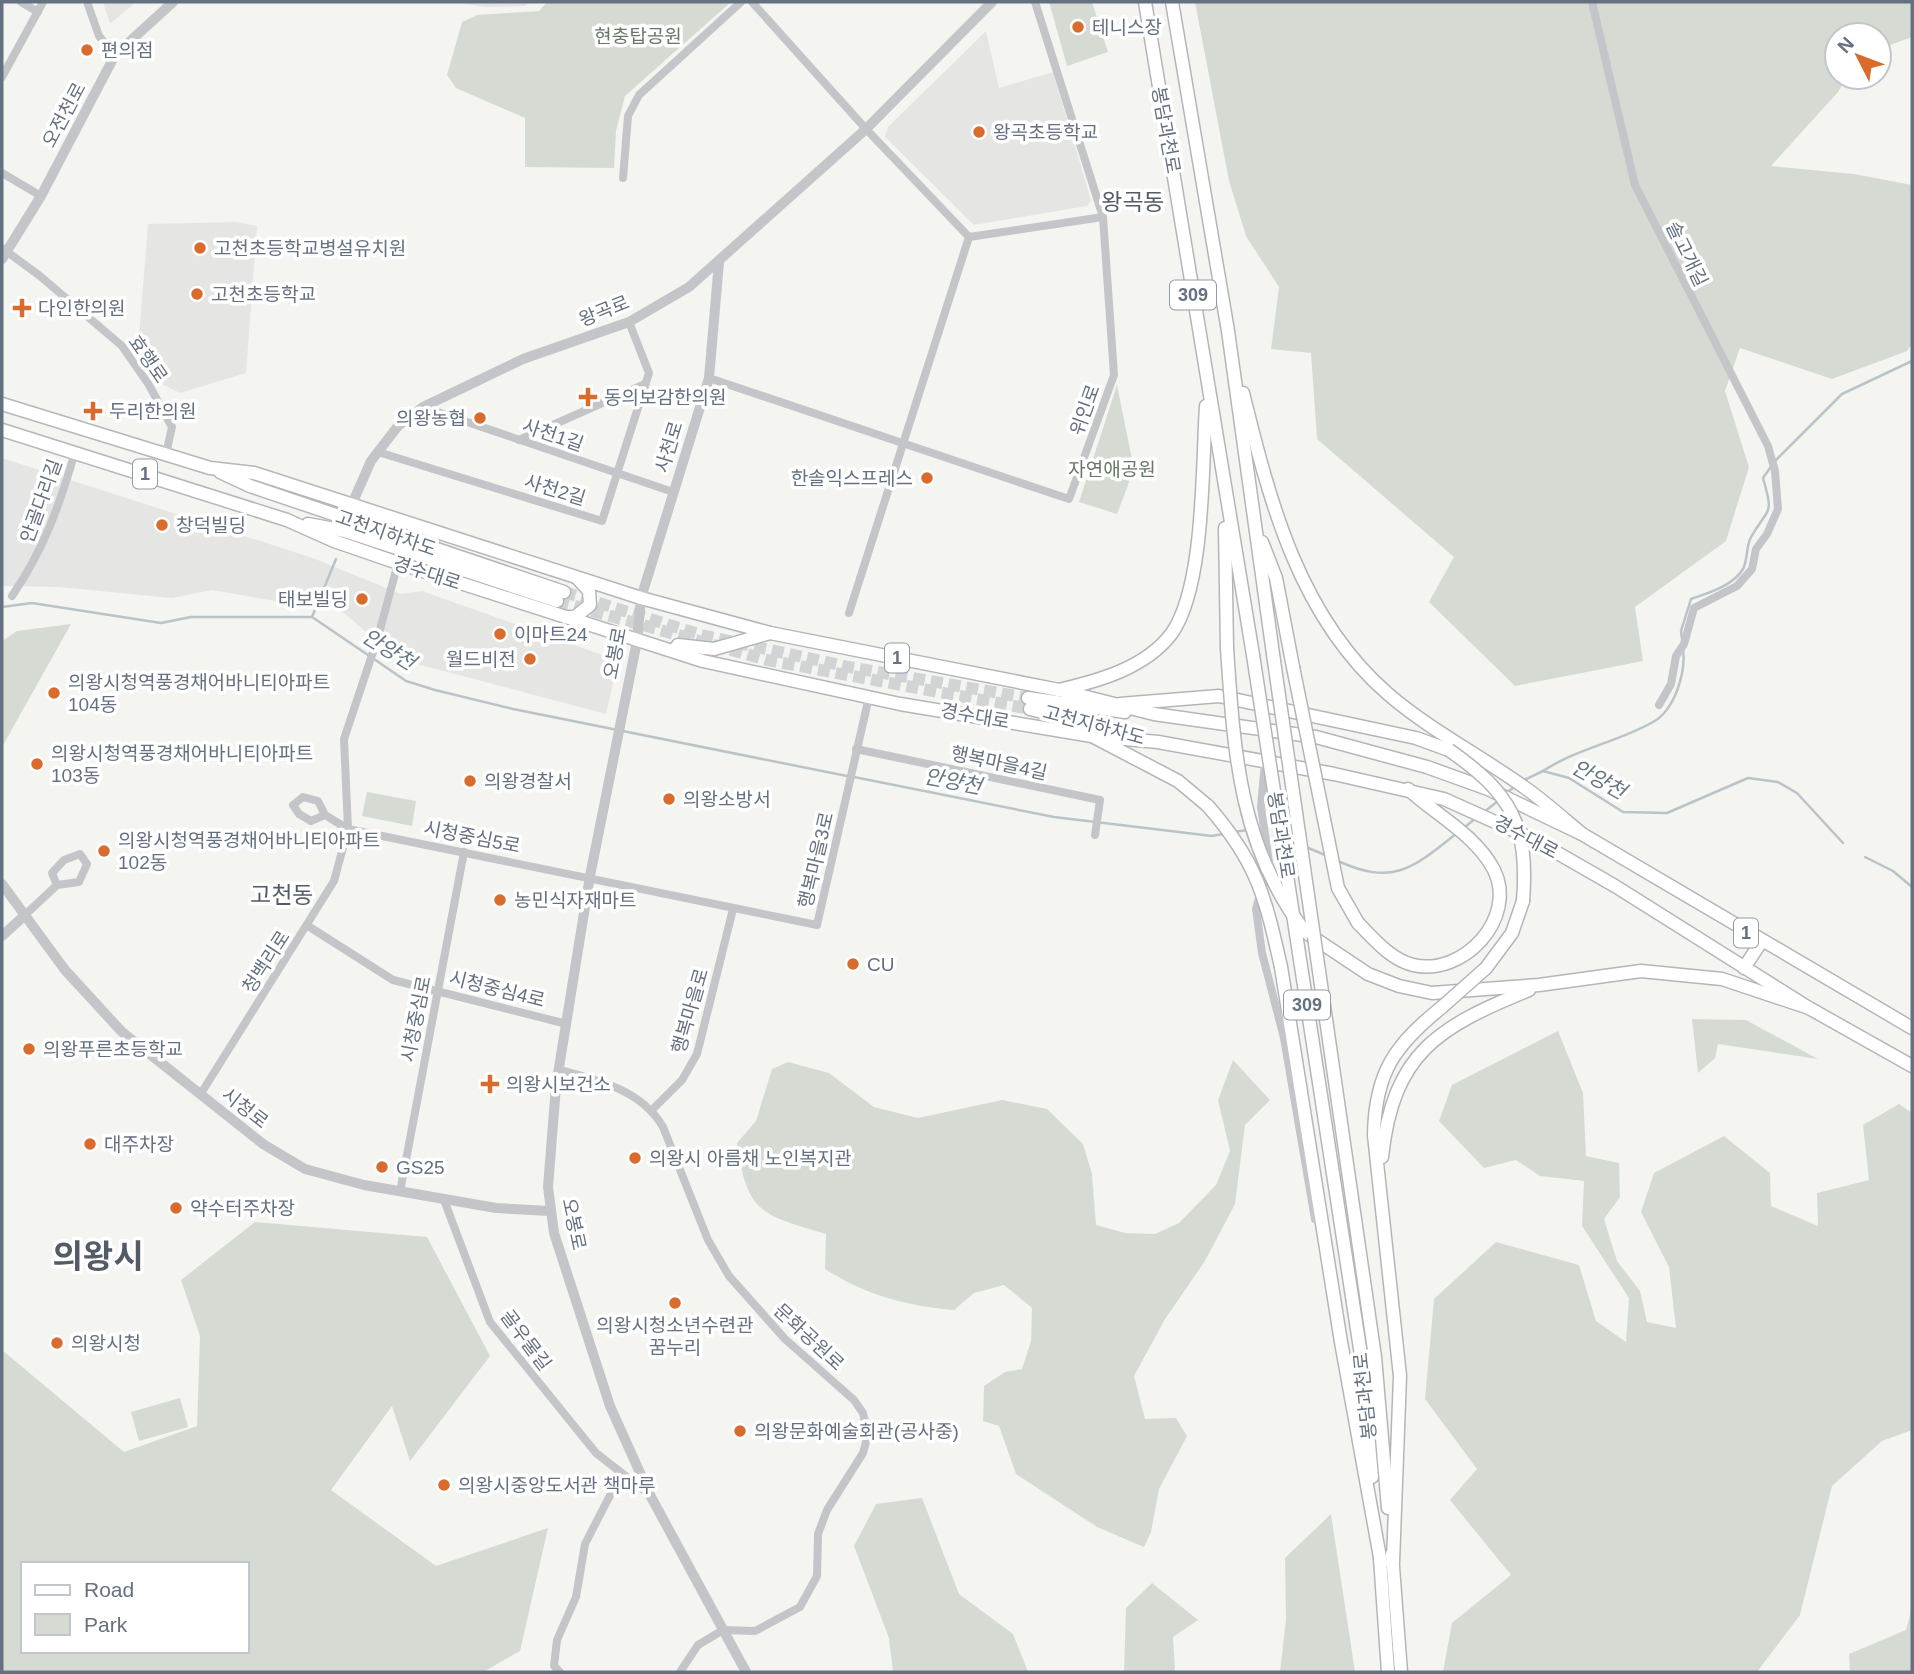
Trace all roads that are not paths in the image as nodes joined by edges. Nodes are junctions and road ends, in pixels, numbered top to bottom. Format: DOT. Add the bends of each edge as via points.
graph roads {
  1 [pos="21,2"];
  2 [pos="43,2"];
  3 [pos="87,2"];
  4 [pos="173,2"];
  5 [pos="741,2"];
  6 [pos="752,2"];
  7 [pos="992,2"];
  8 [pos="1035,2"];
  9 [pos="1145,2"];
  10 [pos="1172,2"];
  11 [pos="1592,2"];
  12 [pos="37,12"];
  13 [pos="115,55"];
  14 [pos="2,77"];
  15 [pos="866,128"];
  16 [pos="2,173"];
  17 [pos="623,178"];
  18 [pos="41,195"];
  19 [pos="1103,217"];
  20 [pos="969,237"];
  21 [pos="4,252"];
  22 [pos="719,262"];
  23 [pos="629,322"];
  24 [pos="1228,331"];
  25 [pos="709,378"];
  26 [pos="645,384"];
  27 [pos="1208,384"];
  28 [pos="2,404"];
  29 [pos="423,407"];
  30 [pos="2,430"];
  31 [pos="519,440"];
  32 [pos="903,444"];
  33 [pos="75,452"];
  34 [pos="378,452"];
  35 [pos="166,454"];
  36 [pos="210,468"];
  37 [pos="616,473"];
  38 [pos="1224,486"];
  39 [pos="673,492"];
  40 [pos="352,504"];
  41 [pos="1253,515"];
  42 [pos="287,520"];
  43 [pos="398,563"];
  44 [pos="577,578"];
  45 [pos="12,596"];
  46 [pos="641,598"];
  47 [pos="849,613"];
  48 [pos="562,617"];
  49 [pos="770,633"];
  50 [pos="637,641"];
  51 [pos="683,654"];
  52 [pos="1059,690"];
  53 [pos="869,697"];
  54 [pos="1120,704"];
  55 [pos="1659,705"];
  56 [pos="1154,714"];
  57 [pos="1092,736"];
  58 [pos="1158,742"];
  59 [pos="856,749"];
  60 [pos="1265,762"];
  61 [pos="1408,789"];
  62 [pos="325,815"];
  63 [pos="348,829"];
  64 [pos="1582,834"];
  65 [pos="1095,835"];
  66 [pos="464,852"];
  67 [pos="590,876"];
  68 [pos="2,884"];
  69 [pos="57,885"];
  70 [pos="733,909"];
  71 [pos="25,915"];
  72 [pos="308,926"];
  73 [pos="2,936"];
  74 [pos="1761,942"];
  75 [pos="1744,968"];
  76 [pos="1539,985"];
  77 [pos="438,990"];
  78 [pos="1809,1008"];
  79 [pos="568,1024"];
  80 [pos="1912,1028"];
  81 [pos="1912,1066"];
  82 [pos="560,1070"];
  83 [pos="200,1095"];
  84 [pos="653,1109"];
  85 [pos="1380,1178"];
  86 [pos="400,1192"];
  87 [pos="444,1200"];
  88 [pos="550,1211"];
  89 [pos="1326,1270"];
  90 [pos="621,1474"];
  91 [pos="650,1495"];
  92 [pos="1387,1563"];
  93 [pos="723,1630"];
  94 [pos="559,1672"];
  95 [pos="680,1672"];
  96 [pos="746,1672"];
  97 [pos="1388,1672"];
  98 [pos="1401,1672"];
  1 -- 12 [label="street"];
  2 -- 12 [label="street"];
  3 -- 13 [label="street" via="99,36"];
  4 -- 13 [label="street, 오전천로"];
  5 -- 17 [label="street" via="639,95 628,116"];
  6 -- 15 [label="street"];
  7 -- 15 [label="street, 왕곡로"];
  8 -- 19 [label="street, 위인로"];
  9 -- 27 [label="main road, 봉담과천로 / 309"];
  10 -- 24 [label="main road, 봉담과천로 / 309"];
  11 -- 55 [label="street, 솔고개길" via="1635,185 1768,446 1775,471 1778,509 1756,549 1752,569 1737,586 1693,608 1671,684"];
  12 -- 14 [label="street"];
  13 -- 18 [label="street, 오전천로"];
  15 -- 20 [label="street"];
  15 -- 22 [label="street, 왕곡로"];
  16 -- 18 [label="street"];
  18 -- 21 [label="street, 오전천로"];
  19 -- 20 [label="street"];
  19 -- 32 [label="street, 위인로" via="1114,375 1069,499"];
  20 -- 32 [label="street"];
  21 -- 35 [label="street, 효행로" via="122,346 172,427"];
  22 -- 23 [label="street, 왕곡로" via="689,288"];
  22 -- 25 [label="street, 사천로"];
  23 -- 26 [label="street, 사천2길" via="649,373"];
  23 -- 29 [label="street, 왕곡로" via="523,359"];
  24 -- 41 [label="main road, 봉담과천로 / 309"];
  24 -- 64 [label="main road" via="1267,491 1291,557 1316,604 1358,664 1421,719 1525,788"];
  25 -- 32 [label="street, 위인로"];
  25 -- 39 [label="street, 사천로"];
  26 -- 31 [label="street"];
  26 -- 37 [label="street, 사천2길"];
  27 -- 38 [label="main road, 봉담과천로 / 309"];
  27 -- 52 [label="main road" via="1195,561 1186,602 1171,633 1125,670"];
  28 -- 35 [label="main road, 경수대로 / 1"];
  29 -- 31 [label="street, 사천1길"];
  29 -- 34 [label="street, 왕곡로" via="398,426"];
  30 -- 33 [label="main road, 경수대로 / 1"];
  31 -- 37 [label="street, 사천1길"];
  32 -- 47 [label="street"];
  33 -- 42 [label="main road, 경수대로 / 1"];
  33 -- 45 [label="street, 안골다리길" via="54,522"];
  34 -- 37 [label="street, 사천2길" via="602,521"];
  34 -- 40 [label="street, 왕곡로"];
  35 -- 36 [label="main road, 경수대로 / 1"];
  36 -- 40 [label="main road, 경수대로 / 1" via="254,473"];
  36 -- 42 [label="main road, 고천지하차도 / 1" via="560,596 345,531"];
  37 -- 39 [label="street, 사천1길"];
  38 -- 76 [label="main road, bridge" via="1233,737 1247,818 1282,902 1305,932 1339,957 1399,986 1432,993"];
  38 -- 92 [label="main road, 봉담과천로 / 309, bridge" via="1361,1355"];
  39 -- 46 [label="street, 사천로"];
  40 -- 44 [label="main road, 경수대로 / 1"];
  41 -- 61 [label="main road, bridge" via="1276,578 1338,888 1358,923 1384,950 1412,965 1436,966 1472,950 1493,923 1500,900 1495,872 1466,835"];
  41 -- 92 [label="main road, 봉담과천로 / 309, bridge" via="1375,1357"];
  42 -- 43 [label="main road, 경수대로 / 1"];
  43 -- 48 [label="main road, 경수대로 / 1"];
  43 -- 63 [label="street, 청백리로" via="344,739"];
  44 -- 46 [label="main road, 경수대로 / 1"];
  44 -- 48 [label="main road" via="589,591 590,605 575,617"];
  46 -- 49 [label="main road, 경수대로 / 1"];
  46 -- 50 [label="street, 오봉로"];
  48 -- 50 [label="main road, 경수대로 / 1"];
  49 -- 51 [label="main road" via="714,649 678,645 675,649"];
  49 -- 52 [label="main road, 경수대로 / 1"];
  50 -- 51 [label="main road, 경수대로 / 1"];
  50 -- 67 [label="street, 오봉로"];
  51 -- 53 [label="main road, 경수대로 / 1"];
  52 -- 54 [label="main road, 경수대로 / 1"];
  53 -- 57 [label="main road, 경수대로 / 1"];
  53 -- 59 [label="street, 행복마을3로"];
  54 -- 56 [label="main road, 경수대로 / 1"];
  54 -- 85 [label="main road, bridge" via="1219,696 1404,735 1449,750 1500,790 1518,829 1526,865 1523,901 1512,933 1486,968 1400,1045 1378,1089 1374,1135"];
  56 -- 58 [label="main road, 고천지하차도 / 1" via="1029,703"];
  56 -- 64 [label="main road, 경수대로 / 1, bridge" via="1316,737 1427,767 1488,789"];
  57 -- 58 [label="main road, 경수대로 / 1"];
  57 -- 92 [label="main road, bridge" via="1178,781 1208,806 1247,855 1260,885 1281,967 1340,1342"];
  58 -- 60 [label="main road, 경수대로 / 1"];
  59 -- 65 [label="street, 행복마을4길" via="1100,800"];
  59 -- 70 [label="street, 행복마을3로" via="817,925"];
  60 -- 61 [label="main road, 경수대로 / 1"];
  60 -- 89 [label="street" via="1261,807 1269,862 1256,909"];
  61 -- 75 [label="main road, 경수대로 / 1" via="1488,816 1615,886"];
  62 -- 63 [label="street"];
  63 -- 66 [label="street, 시청중심5로"];
  63 -- 72 [label="street, 청백리로" via="334,881"];
  64 -- 74 [label="main road, 경수대로 / 1"];
  66 -- 67 [label="street, 시청중심5로"];
  66 -- 77 [label="street, 시청중심로"];
  67 -- 70 [label="street, 행복마을3로"];
  67 -- 79 [label="street, 오봉로"];
  68 -- 71 [label="street, 시청로"];
  69 -- 69 [label="street" via="79,882 88,864 80,854 64,860 51,873"];
  69 -- 71 [label="street"];
  70 -- 84 [label="street, 행복마을로" via="697,1054 682,1080"];
  71 -- 73 [label="street"];
  71 -- 83 [label="street, 시청로" via="65,970 122,1032"];
  72 -- 77 [label="street, 시청중심4로" via="393,979"];
  72 -- 83 [label="street, 청백리로"];
  74 -- 75 [label="main road"];
  74 -- 80 [label="main road, 경수대로 / 1"];
  75 -- 78 [label="main road, 경수대로 / 1"];
  76 -- 78 [label="main road" via="1641,971 1688,974 1722,979"];
  76 -- 85 [label="main road" via="1463,1019 1421,1052 1394,1092 1385,1123"];
  77 -- 79 [label="street, 시청중심4로"];
  77 -- 86 [label="street, 시청중심로"];
  78 -- 81 [label="main road, 경수대로 / 1"];
  79 -- 82 [label="street, 오봉로"];
  82 -- 84 [label="street" via="630,1094"];
  82 -- 88 [label="street, 오봉로" via="551,1126"];
  83 -- 86 [label="street, 시청로" via="263,1144 305,1169"];
  84 -- 93 [label="street, 문화공원로" via="708,1240 729,1276 785,1339 854,1400 863,1413 868,1435 863,1453 827,1510 818,1534 817,1576 800,1607 755,1631"];
  85 -- 92 [label="main road" via="1398,1358"];
  86 -- 87 [label="street, 시청로"];
  87 -- 88 [label="street, 시청로"];
  87 -- 90 [label="street, 골우물길" via="490,1322 596,1453"];
  88 -- 91 [label="street, 오봉로" via="610,1406"];
  90 -- 91 [label="street, 골우물길"];
  90 -- 94 [label="street" via="585,1544 576,1597 557,1640 554,1666"];
  91 -- 93 [label="street, 오봉로"];
  92 -- 97 [label="main road, 봉담과천로 / 309"];
  92 -- 98 [label="main road, 봉담과천로 / 309"];
  93 -- 95 [label="street" via="698,1646"];
  93 -- 96 [label="street, 오봉로"];
}
